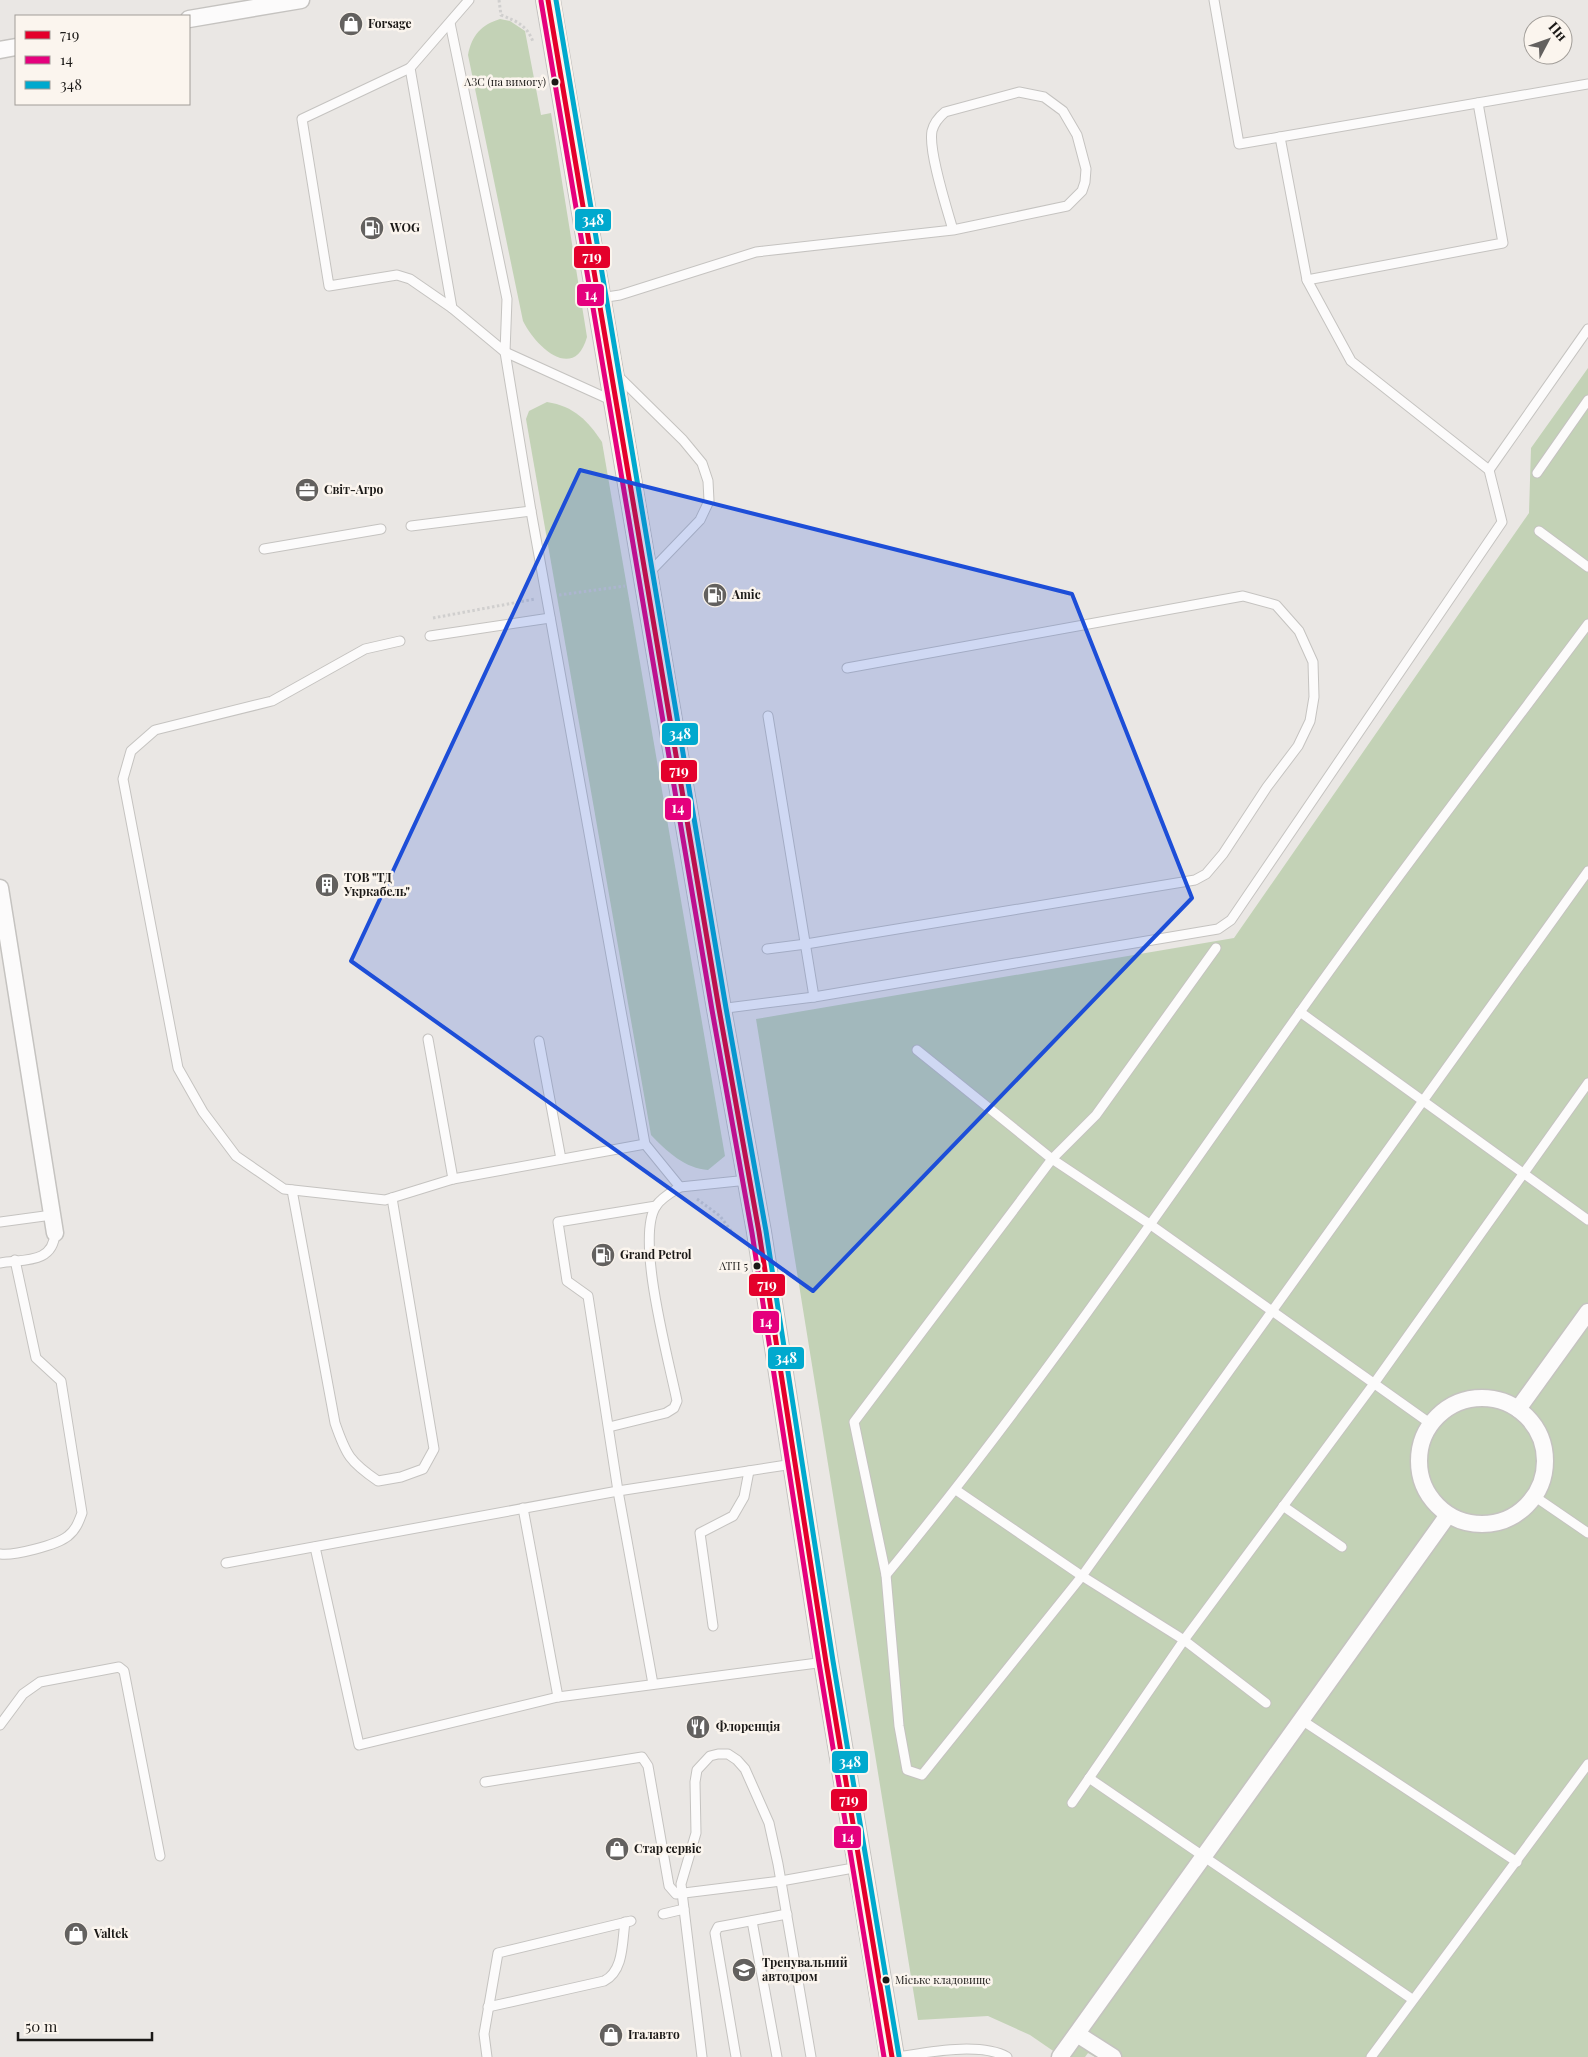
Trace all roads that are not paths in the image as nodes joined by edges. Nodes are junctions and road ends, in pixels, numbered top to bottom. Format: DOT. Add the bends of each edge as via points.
graph roads {
  1 [pos="301,0"];
  2 [pos="469,0"];
  3 [pos="548,0"];
  4 [pos="1214,0"];
  5 [pos="190,18"];
  6 [pos="450,23"];
  7 [pos="15,47"];
  8 [pos="0,50"];
  9 [pos="410,68"];
  10 [pos="1588,84"];
  11 [pos="1478,103"];
  12 [pos="1280,137"];
  13 [pos="953,230"];
  14 [pos="1307,280"];
  15 [pos="598,298"];
  16 [pos="452,308"];
  17 [pos="1588,329"];
  18 [pos="505,352"];
  19 [pos="610,370"];
  20 [pos="1588,400"];
  21 [pos="616,402"];
  22 [pos="1489,470"];
  23 [pos="1537,473"];
  24 [pos="531,511"];
  25 [pos="411,526"];
  26 [pos="382,529"];
  27 [pos="1539,531"];
  28 [pos="264,549"];
  29 [pos="1588,567"];
  30 [pos="646,576"];
  31 [pos="550,618"];
  32 [pos="1588,624"];
  33 [pos="430,636"];
  34 [pos="400,641"];
  35 [pos="847,668"];
  36 [pos="768,716"];
  37 [pos="1588,871"];
  38 [pos="0,888"];
  39 [pos="806,944"];
  40 [pos="1216,948"];
  41 [pos="767,949"];
  42 [pos="814,997"];
  43 [pos="719,1009"];
  44 [pos="1300,1012"];
  45 [pos="428,1039"];
  46 [pos="539,1041"];
  47 [pos="917,1050"];
  48 [pos="1588,1083"];
  49 [pos="1424,1100"];
  50 [pos="645,1144"];
  51 [pos="1052,1158"];
  52 [pos="561,1159"];
  53 [pos="1524,1174"];
  54 [pos="453,1179"];
  55 [pos="749,1180"];
  56 [pos="680,1187"];
  57 [pos="292,1190"];
  58 [pos="392,1198"];
  59 [pos="656,1206"];
  60 [pos="52,1215"];
  61 [pos="1,1219"];
  62 [pos="1588,1220"];
  63 [pos="1151,1225"];
  64 [pos="55,1233"];
  65 [pos="15,1260"];
  66 [pos="0,1263"];
  67 [pos="1588,1312"];
  68 [pos="1272,1313"];
  69 [pos="1374,1385"];
  70 [pos="1518,1409"];
  71 [pos="1431,1424"];
  72 [pos="608,1427"];
  73 [pos="796,1464"];
  74 [pos="749,1471"];
  75 [pos="956,1490"];
  76 [pos="618,1491"];
  77 [pos="1534,1496"];
  78 [pos="1283,1506"];
  79 [pos="524,1508"];
  80 [pos="1448,1515"];
  81 [pos="1588,1533"];
  82 [pos="315,1547"];
  83 [pos="1342,1547"];
  84 [pos="0,1554"];
  85 [pos="226,1564"];
  86 [pos="886,1575"];
  87 [pos="1082,1576"];
  88 [pos="713,1626"];
  89 [pos="1184,1640"];
  90 [pos="826,1662"];
  91 [pos="653,1684"];
  92 [pos="558,1697"];
  93 [pos="1266,1703"];
  94 [pos="1300,1719"];
  95 [pos="0,1725"];
  96 [pos="1588,1764"];
  97 [pos="1089,1778"];
  98 [pos="485,1782"];
  99 [pos="1072,1803"];
  100 [pos="160,1856"];
  101 [pos="1202,1856"];
  102 [pos="1517,1862"];
  103 [pos="860,1867"];
  104 [pos="781,1881"];
  105 [pos="682,1895"];
  106 [pos="684,1909"];
  107 [pos="663,1914"];
  108 [pos="787,1914"];
  109 [pos="752,1921"];
  110 [pos="1412,1999"];
  111 [pos="488,2006"];
  112 [pos="1077,2034"];
  113 [pos="487,2057"];
  114 [pos="702,2057"];
  115 [pos="736,2057"];
  116 [pos="776,2057"];
  117 [pos="811,2057"];
  118 [pos="892,2057"];
  119 [pos="898,2057"];
  120 [pos="1008,2057"];
  121 [pos="1060,2057"];
  122 [pos="1113,2057"];
  123 [pos="1371,2057"];
  1 -- 5 [label="street"];
  2 -- 6 [label="lane"];
  3 -- 15 [label="main road"];
  4 -- 12 [label="lane" via="1239,144"];
  6 -- 9 [label="lane"];
  6 -- 18 [label="lane" via="507,299"];
  7 -- 8 [label="street"];
  9 -- 16 [label="lane"];
  9 -- 16 [label="lane" via="302,118 329,286 397,275 410,278"];
  10 -- 11 [label="lane"];
  11 -- 12 [label="lane"];
  11 -- 14 [label="lane" via="1502,244"];
  12 -- 14 [label="lane"];
  13 -- 13 [label="lane" via="1067,206 1076,198 1085,182 1086,169 1077,135 1053,103 1044,97 1019,92 945,112 939,117 932,132 934,154"];
  13 -- 15 [label="lane" via="756,252 620,295"];
  14 -- 22 [label="lane" via="1351,361"];
  15 -- 19 [label="main road"];
  16 -- 18 [label="lane"];
  17 -- 22 [label="lane"];
  18 -- 21 [label="lane"];
  18 -- 24 [label="lane"];
  19 -- 21 [label="main road"];
  19 -- 30 [label="lane" via="683,440 702,463 708,481 709,501 700,520"];
  20 -- 23 [label="lane"];
  21 -- 30 [label="main road"];
  22 -- 42 [label="lane" via="1502,522 1231,920 1218,929"];
  24 -- 25 [label="lane"];
  24 -- 31 [label="lane"];
  26 -- 28 [label="lane"];
  27 -- 29 [label="lane"];
  30 -- 43 [label="main road"];
  31 -- 33 [label="lane"];
  31 -- 50 [label="lane"];
  32 -- 44 [label="lane"];
  34 -- 57 [label="lane" via="366,649 272,702 155,730 131,751 123,779 178,1068 203,1112 236,1156 284,1189"];
  35 -- 39 [label="lane" via="1243,596 1276,605 1299,631 1313,662 1314,697 1310,721 1298,746 1214,866 1195,880"];
  36 -- 39 [label="lane"];
  37 -- 49 [label="lane"];
  38 -- 60 [label="street"];
  39 -- 41 [label="lane"];
  39 -- 42 [label="lane"];
  40 -- 51 [label="lane" via="1096,1114"];
  42 -- 43 [label="lane"];
  43 -- 55 [label="main road"];
  44 -- 49 [label="lane"];
  44 -- 63 [label="lane"];
  45 -- 54 [label="lane"];
  46 -- 52 [label="lane"];
  47 -- 51 [label="lane"];
  48 -- 53 [label="lane"];
  49 -- 53 [label="lane"];
  49 -- 68 [label="lane"];
  50 -- 52 [label="lane"];
  50 -- 56 [label="lane"];
  51 -- 63 [label="lane"];
  51 -- 86 [label="lane" via="854,1422"];
  52 -- 54 [label="lane"];
  53 -- 62 [label="lane"];
  53 -- 69 [label="lane"];
  54 -- 58 [label="lane"];
  55 -- 56 [label="lane"];
  55 -- 73 [label="main road"];
  56 -- 59 [label="lane"];
  57 -- 58 [label="lane" via="385,1200"];
  57 -- 58 [label="lane" via="335,1424 345,1452 359,1468 378,1481 422,1470 434,1449"];
  59 -- 72 [label="lane" via="650,1227 650,1266 678,1401 666,1413"];
  59 -- 72 [label="lane" via="558,1222 567,1282 588,1296"];
  60 -- 61 [label="lane"];
  60 -- 64 [label="street"];
  63 -- 68 [label="lane"];
  63 -- 75 [label="lane"];
  64 -- 65 [label="lane" via="54,1243 46,1254"];
  65 -- 66 [label="lane"];
  65 -- 84 [label="lane" via="36,1358 62,1382 82,1513 74,1530 62,1540"];
  67 -- 70 [label="street"];
  68 -- 69 [label="lane"];
  68 -- 87 [label="lane"];
  69 -- 71 [label="lane"];
  69 -- 78 [label="lane"];
  70 -- 71 [label="street" via="1499,1400 1478,1398 1457,1402"];
  70 -- 77 [label="street" via="1533,1424 1543,1443 1545,1464 1541,1485"];
  71 -- 80 [label="street" via="1419,1450 1418,1469 1433,1503"];
  72 -- 76 [label="lane"];
  73 -- 74 [label="lane"];
  73 -- 90 [label="main road"];
  74 -- 76 [label="lane"];
  74 -- 88 [label="lane" via="744,1496 733,1516 700,1533"];
  75 -- 86 [label="lane"];
  75 -- 87 [label="lane"];
  76 -- 79 [label="lane"];
  76 -- 91 [label="lane"];
  77 -- 80 [label="street" via="1518,1513 1501,1522 1483,1525"];
  77 -- 81 [label="lane"];
  78 -- 83 [label="lane"];
  78 -- 89 [label="lane"];
  79 -- 82 [label="lane"];
  79 -- 92 [label="lane"];
  80 -- 94 [label="street"];
  82 -- 85 [label="lane"];
  82 -- 92 [label="lane" via="359,1745"];
  86 -- 87 [label="lane" via="899,1726 907,1770 922,1775"];
  87 -- 89 [label="lane"];
  89 -- 93 [label="lane"];
  89 -- 97 [label="lane"];
  90 -- 91 [label="lane"];
  90 -- 103 [label="main road"];
  91 -- 92 [label="lane"];
  94 -- 101 [label="street"];
  94 -- 102 [label="lane"];
  95 -- 100 [label="lane" via="23,1694 40,1682 119,1667 124,1671"];
  96 -- 102 [label="lane"];
  97 -- 99 [label="lane"];
  97 -- 101 [label="lane"];
  98 -- 105 [label="lane" via="642,1757 648,1766 669,1886 676,1894"];
  101 -- 110 [label="lane"];
  101 -- 112 [label="street"];
  102 -- 110 [label="lane"];
  103 -- 104 [label="lane"];
  103 -- 118 [label="main road"];
  104 -- 105 [label="lane"];
  104 -- 105 [label="lane" via="768,1823 755,1789 737,1760 728,1754 718,1754 710,1756 697,1770 696,1833 681,1884"];
  104 -- 108 [label="lane"];
  105 -- 106 [label="lane"];
  106 -- 107 [label="lane"];
  106 -- 114 [label="lane"];
  108 -- 109 [label="lane"];
  108 -- 117 [label="lane"];
  109 -- 115 [label="lane" via="718,1928 715,1933"];
  109 -- 116 [label="lane"];
  110 -- 123 [label="lane"];
  111 -- 111 [label="lane" via="611,1978 619,1964 628,1922 498,1952"];
  111 -- 113 [label="lane" via="484,2034"];
  112 -- 121 [label="street"];
  112 -- 122 [label="street"];
  119 -- 120 [label="lane" via="983,2050"];
}
